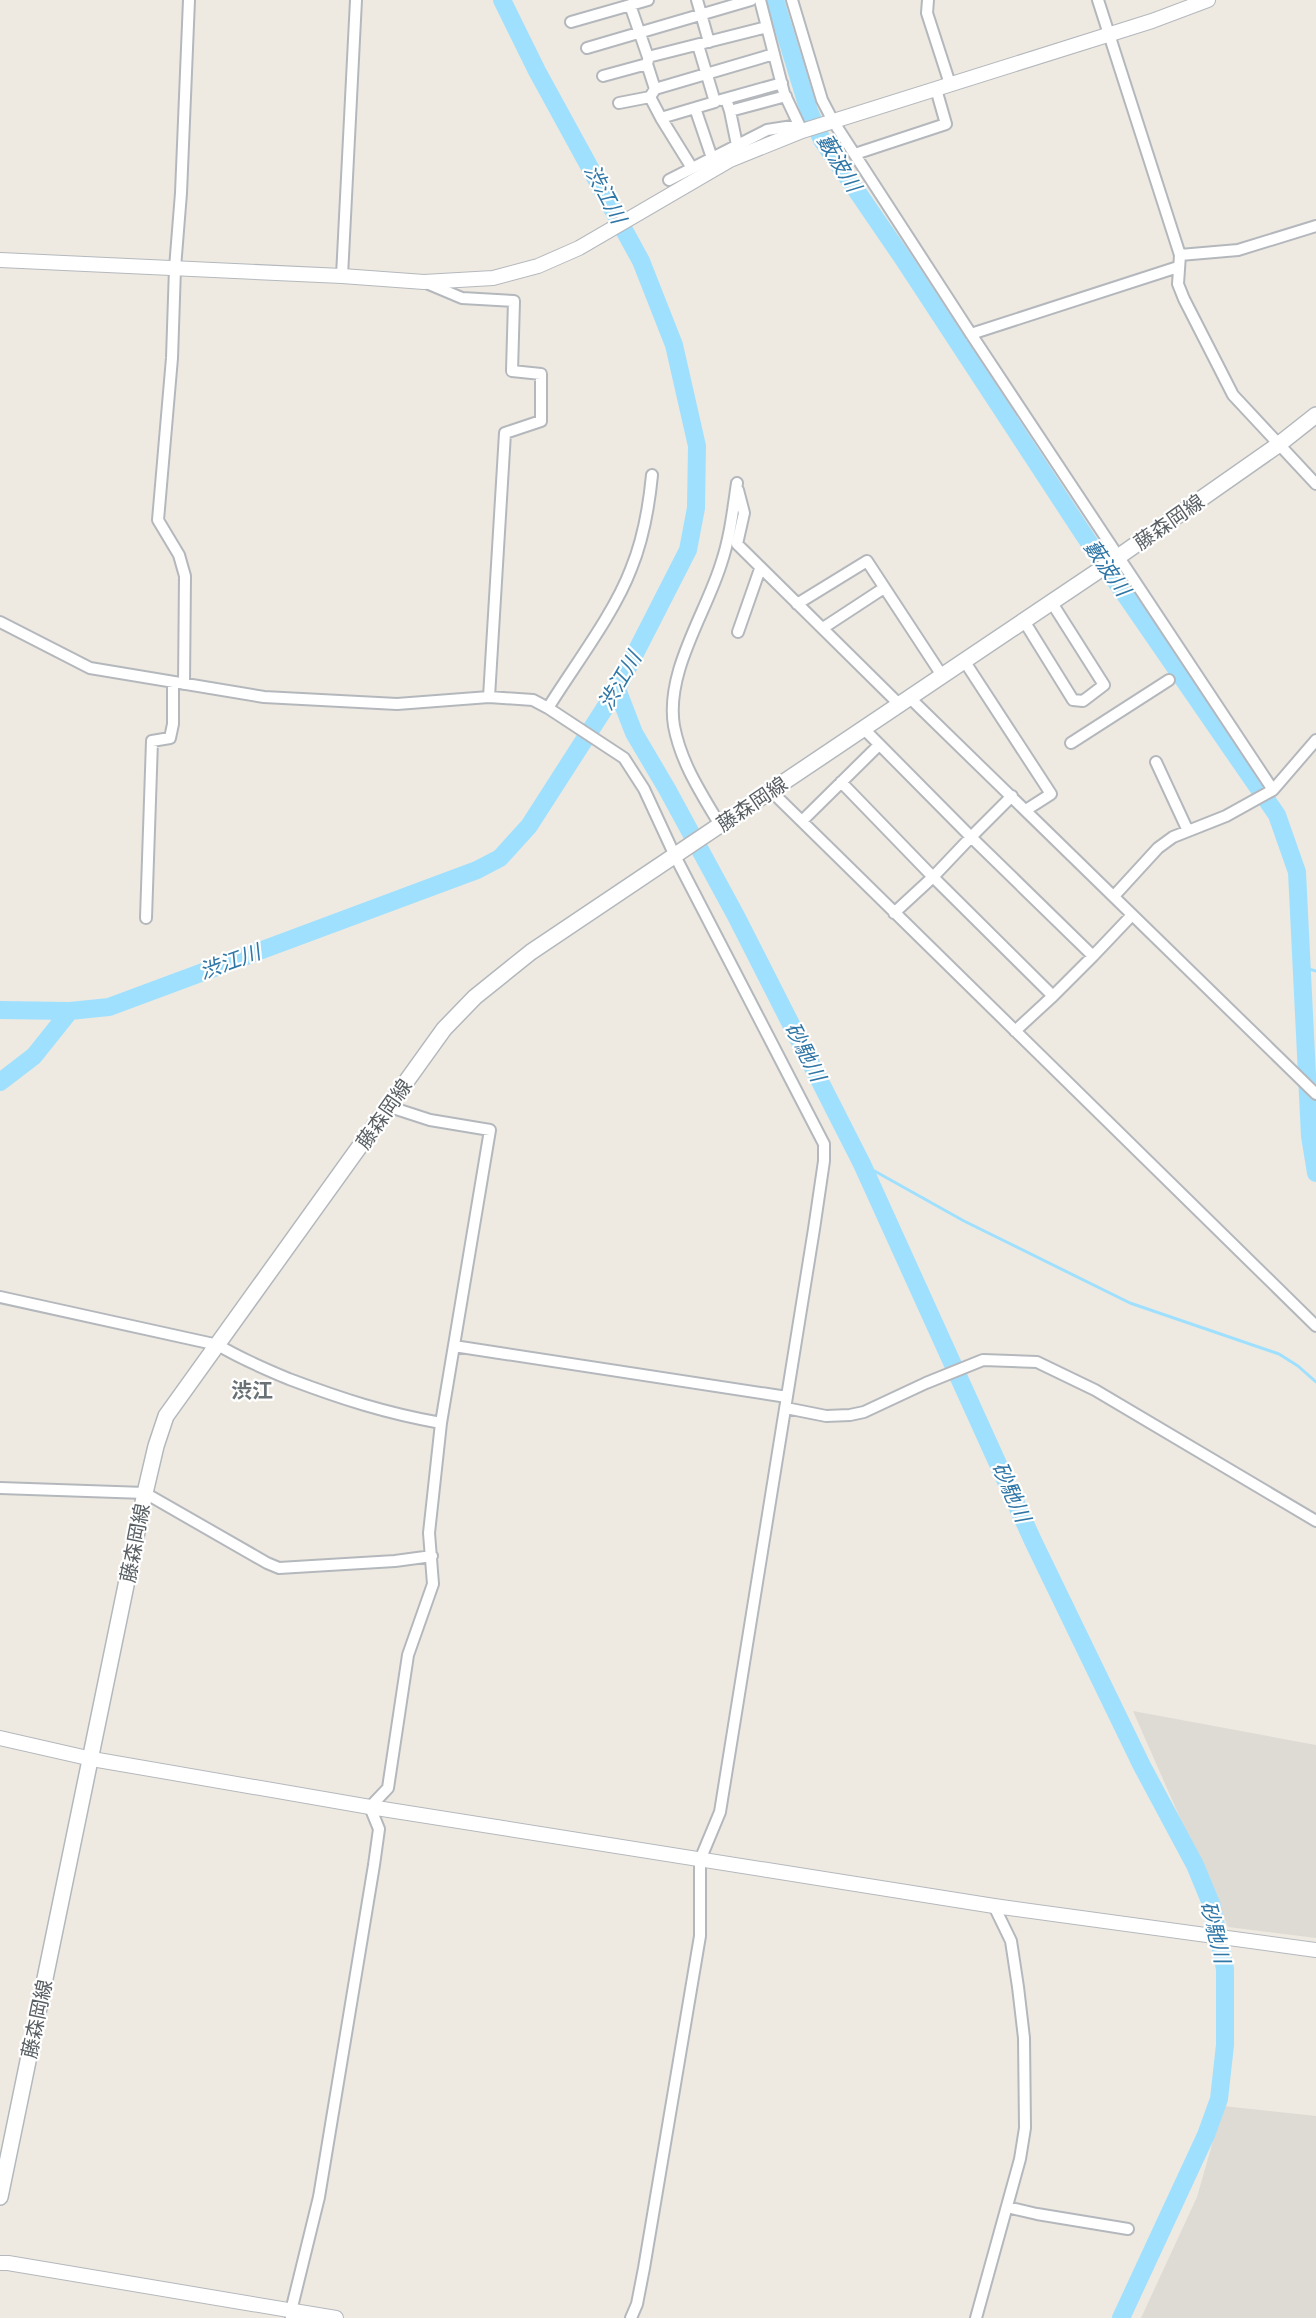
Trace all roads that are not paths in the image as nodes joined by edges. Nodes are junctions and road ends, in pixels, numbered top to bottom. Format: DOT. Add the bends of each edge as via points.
graph roads {
  1 [pos="189,0"];
  2 [pos="356,0"];
  3 [pos="648,0"];
  4 [pos="697,0"];
  5 [pos="751,0"];
  6 [pos="760,0"];
  7 [pos="792,0"];
  8 [pos="928,0"];
  9 [pos="1098,0"];
  10 [pos="1208,0"];
  11 [pos="630,5"];
  12 [pos="701,15"];
  13 [pos="571,22"];
  14 [pos="767,27"];
  15 [pos="639,33"];
  16 [pos="1109,34"];
  17 [pos="709,42"];
  18 [pos="698,45"];
  19 [pos="587,48"];
  20 [pos="774,54"];
  21 [pos="648,61"];
  22 [pos="706,73"];
  23 [pos="603,76"];
  24 [pos="782,83"];
  25 [pos="950,84"];
  26 [pos="936,88"];
  27 [pos="653,93"];
  28 [pos="786,96"];
  29 [pos="726,99"];
  30 [pos="714,102"];
  31 [pos="619,103"];
  32 [pos="696,108"];
  33 [pos="730,111"];
  34 [pos="661,118"];
  35 [pos="829,122"];
  36 [pos="802,128"];
  37 [pos="737,145"];
  38 [pos="855,154"];
  39 [pos="711,158"];
  40 [pos="692,168"];
  41 [pos="669,180"];
  42 [pos="1316,226"];
  43 [pos="1180,255"];
  44 [pos="0,260"];
  45 [pos="1178,267"];
  46 [pos="174,268"];
  47 [pos="342,276"];
  48 [pos="424,282"];
  49 [pos="971,334"];
  50 [pos="1316,415"];
  51 [pos="1278,445"];
  52 [pos="652,475"];
  53 [pos="1316,484"];
  54 [pos="1119,557"];
  55 [pos="760,569"];
  56 [pos="884,588"];
  57 [pos="1052,603"];
  58 [pos="797,604"];
  59 [pos="1024,621"];
  60 [pos="0,622"];
  61 [pos="823,628"];
  62 [pos="738,632"];
  63 [pos="965,662"];
  64 [pos="943,677"];
  65 [pos="1169,680"];
  66 [pos="179,683"];
  67 [pos="489,697"];
  68 [pos="905,702"];
  69 [pos="548,708"];
  70 [pos="864,729"];
  71 [pos="1316,741"];
  72 [pos="1071,743"];
  73 [pos="879,745"];
  74 [pos="1156,762"];
  75 [pos="841,782"];
  76 [pos="1273,789"];
  77 [pos="771,790"];
  78 [pos="1012,796"];
  79 [pos="1026,810"];
  80 [pos="802,820"];
  81 [pos="720,825"];
  82 [pos="1188,831"];
  83 [pos="971,837"];
  84 [pos="675,856"];
  85 [pos="933,877"];
  86 [pos="1113,897"];
  87 [pos="894,913"];
  88 [pos="1132,915"];
  89 [pos="146,918"];
  90 [pos="1093,956"];
  91 [pos="1053,996"];
  92 [pos="1015,1031"];
  93 [pos="1314,1092"];
  94 [pos="390,1107"];
  95 [pos="0,1297"];
  96 [pos="1316,1326"];
  97 [pos="218,1345"];
  98 [pos="454,1346"];
  99 [pos="786,1403"];
  100 [pos="441,1423"];
  101 [pos="0,1488"];
  102 [pos="145,1492"];
  103 [pos="1316,1521"];
  104 [pos="432,1556"];
  105 [pos="0,1738"];
  106 [pos="92,1759"];
  107 [pos="370,1807"];
  108 [pos="700,1860"];
  109 [pos="994,1906"];
  110 [pos="1316,1950"];
  111 [pos="0,2197"];
  112 [pos="1007,2207"];
  113 [pos="1128,2229"];
  114 [pos="0,2264"];
  115 [pos="291,2314"];
  116 [pos="336,2318"];
  117 [pos="631,2318"];
  118 [pos="976,2318"];
  1 -- 46 [label="street" via="182,193"];
  2 -- 47 [label="street"];
  3 -- 11 [label="street"];
  4 -- 12 [label="street"];
  5 -- 12 [label="street"];
  6 -- 14 [label="street"];
  7 -- 35 [label="street"];
  8 -- 25 [label="street" via="927,13"];
  9 -- 16 [label="street"];
  10 -- 16 [label="street"];
  11 -- 13 [label="street"];
  11 -- 15 [label="street"];
  12 -- 15 [label="street"];
  12 -- 17 [label="street"];
  14 -- 17 [label="street"];
  14 -- 20 [label="street"];
  15 -- 19 [label="street"];
  15 -- 21 [label="street"];
  16 -- 25 [label="street"];
  16 -- 43 [label="street"];
  17 -- 18 [label="street"];
  18 -- 21 [label="street"];
  18 -- 22 [label="street"];
  20 -- 22 [label="street"];
  20 -- 24 [label="street"];
  21 -- 23 [label="street"];
  21 -- 27 [label="street"];
  22 -- 27 [label="street"];
  22 -- 30 [label="street"];
  24 -- 28 [label="street"];
  24 -- 29 [label="street"];
  25 -- 26 [label="street"];
  26 -- 35 [label="street"];
  26 -- 38 [label="street" via="946,124"];
  27 -- 31 [label="street"];
  27 -- 34 [label="street"];
  28 -- 33 [label="street"];
  28 -- 36 [label="street"];
  29 -- 30 [label="street"];
  29 -- 33 [label="street"];
  30 -- 32 [label="street"];
  32 -- 34 [label="street"];
  32 -- 39 [label="street"];
  33 -- 37 [label="street"];
  34 -- 40 [label="street"];
  35 -- 36 [label="street"];
  35 -- 38 [label="street"];
  36 -- 37 [label="street" via="767,130"];
  36 -- 48 [label="street" via="730,160 579,248 538,266 493,278"];
  37 -- 39 [label="street"];
  38 -- 49 [label="street"];
  39 -- 40 [label="street"];
  40 -- 41 [label="street"];
  42 -- 43 [label="street" via="1238,250"];
  43 -- 45 [label="street"];
  44 -- 46 [label="street"];
  45 -- 49 [label="street"];
  45 -- 51 [label="street" via="1181,292 1233,395"];
  46 -- 47 [label="street"];
  46 -- 66 [label="street" via="168,415 158,520 179,555 185,576"];
  47 -- 48 [label="street"];
  48 -- 67 [label="street" via="462,298 514,301 512,371 541,374 541,421 505,434"];
  49 -- 54 [label="street"];
  50 -- 51 [label="main road, 藤森岡線"];
  51 -- 53 [label="street"];
  51 -- 54 [label="main road, 藤森岡線"];
  52 -- 69 [label="street" via="650,501 631,569"];
  54 -- 57 [label="main road, 藤森岡線"];
  54 -- 76 [label="street"];
  55 -- 58 [label="street"];
  55 -- 62 [label="street"];
  55 -- 81 [label="street" via="737,544 744,513 737,483 721,564 675,687 674,723 682,755"];
  56 -- 58 [label="street" via="867,561"];
  56 -- 61 [label="street"];
  56 -- 64 [label="street"];
  57 -- 59 [label="main road, 藤森岡線"];
  57 -- 59 [label="street" via="1104,685 1083,701 1072,700"];
  58 -- 61 [label="street"];
  59 -- 63 [label="main road, 藤森岡線"];
  60 -- 66 [label="street" via="90,668"];
  61 -- 68 [label="street"];
  63 -- 64 [label="main road, 藤森岡線"];
  63 -- 79 [label="street" via="1051,794"];
  64 -- 68 [label="main road, 藤森岡線"];
  65 -- 72 [label="street"];
  66 -- 67 [label="street" via="264,697 397,704"];
  66 -- 89 [label="street" via="170,738 152,741"];
  67 -- 69 [label="street" via="533,700"];
  68 -- 70 [label="main road, 藤森岡線"];
  68 -- 78 [label="street"];
  69 -- 84 [label="street" via="624,758 644,789"];
  70 -- 73 [label="street"];
  70 -- 77 [label="main road, 藤森岡線"];
  71 -- 76 [label="street"];
  73 -- 75 [label="street"];
  73 -- 83 [label="street"];
  74 -- 82 [label="street"];
  75 -- 80 [label="street"];
  75 -- 85 [label="street"];
  76 -- 82 [label="street" via="1252,804"];
  77 -- 80 [label="street"];
  77 -- 81 [label="main road, 藤森岡線"];
  78 -- 79 [label="street"];
  78 -- 83 [label="street"];
  79 -- 86 [label="street"];
  80 -- 87 [label="street"];
  81 -- 84 [label="main road, 藤森岡線"];
  82 -- 86 [label="street" via="1158,848"];
  83 -- 85 [label="street"];
  83 -- 90 [label="street"];
  84 -- 94 [label="main road, 藤森岡線" via="531,952 476,997 444,1029"];
  84 -- 99 [label="street" via="824,1144"];
  85 -- 87 [label="street"];
  85 -- 91 [label="street"];
  86 -- 88 [label="street"];
  87 -- 92 [label="street"];
  88 -- 90 [label="street"];
  88 -- 93 [label="street"];
  90 -- 91 [label="street"];
  91 -- 92 [label="street"];
  92 -- 96 [label="street"];
  94 -- 97 [label="main road, 藤森岡線"];
  94 -- 98 [label="street" via="430,1120 490,1130"];
  95 -- 97 [label="street"];
  97 -- 100 [label="street" via="248,1362 338,1398 395,1415"];
  97 -- 102 [label="main road, 藤森岡線" via="166,1416"];
  98 -- 99 [label="street"];
  98 -- 100 [label="street"];
  99 -- 103 [label="street" via="826,1416 850,1415 983,1360 1037,1362 1095,1390"];
  99 -- 108 [label="street" via="720,1812"];
  100 -- 104 [label="street" via="429,1533"];
  101 -- 102 [label="street"];
  102 -- 104 [label="street" via="279,1568"];
  102 -- 106 [label="main road, 藤森岡線"];
  104 -- 107 [label="street" via="433,1584 408,1655 388,1788"];
  105 -- 106 [label="street"];
  106 -- 107 [label="street"];
  106 -- 111 [label="main road, 藤森岡線"];
  107 -- 108 [label="street"];
  107 -- 115 [label="street" via="379,1829 374,1865 319,2197"];
  108 -- 109 [label="street"];
  108 -- 117 [label="street" via="700,1936 644,2268"];
  109 -- 110 [label="street"];
  109 -- 112 [label="street" via="1011,1941 1024,2038 1025,2128"];
  112 -- 113 [label="street"];
  112 -- 118 [label="street"];
  114 -- 115 [label="street"];
  115 -- 116 [label="street"];
}
